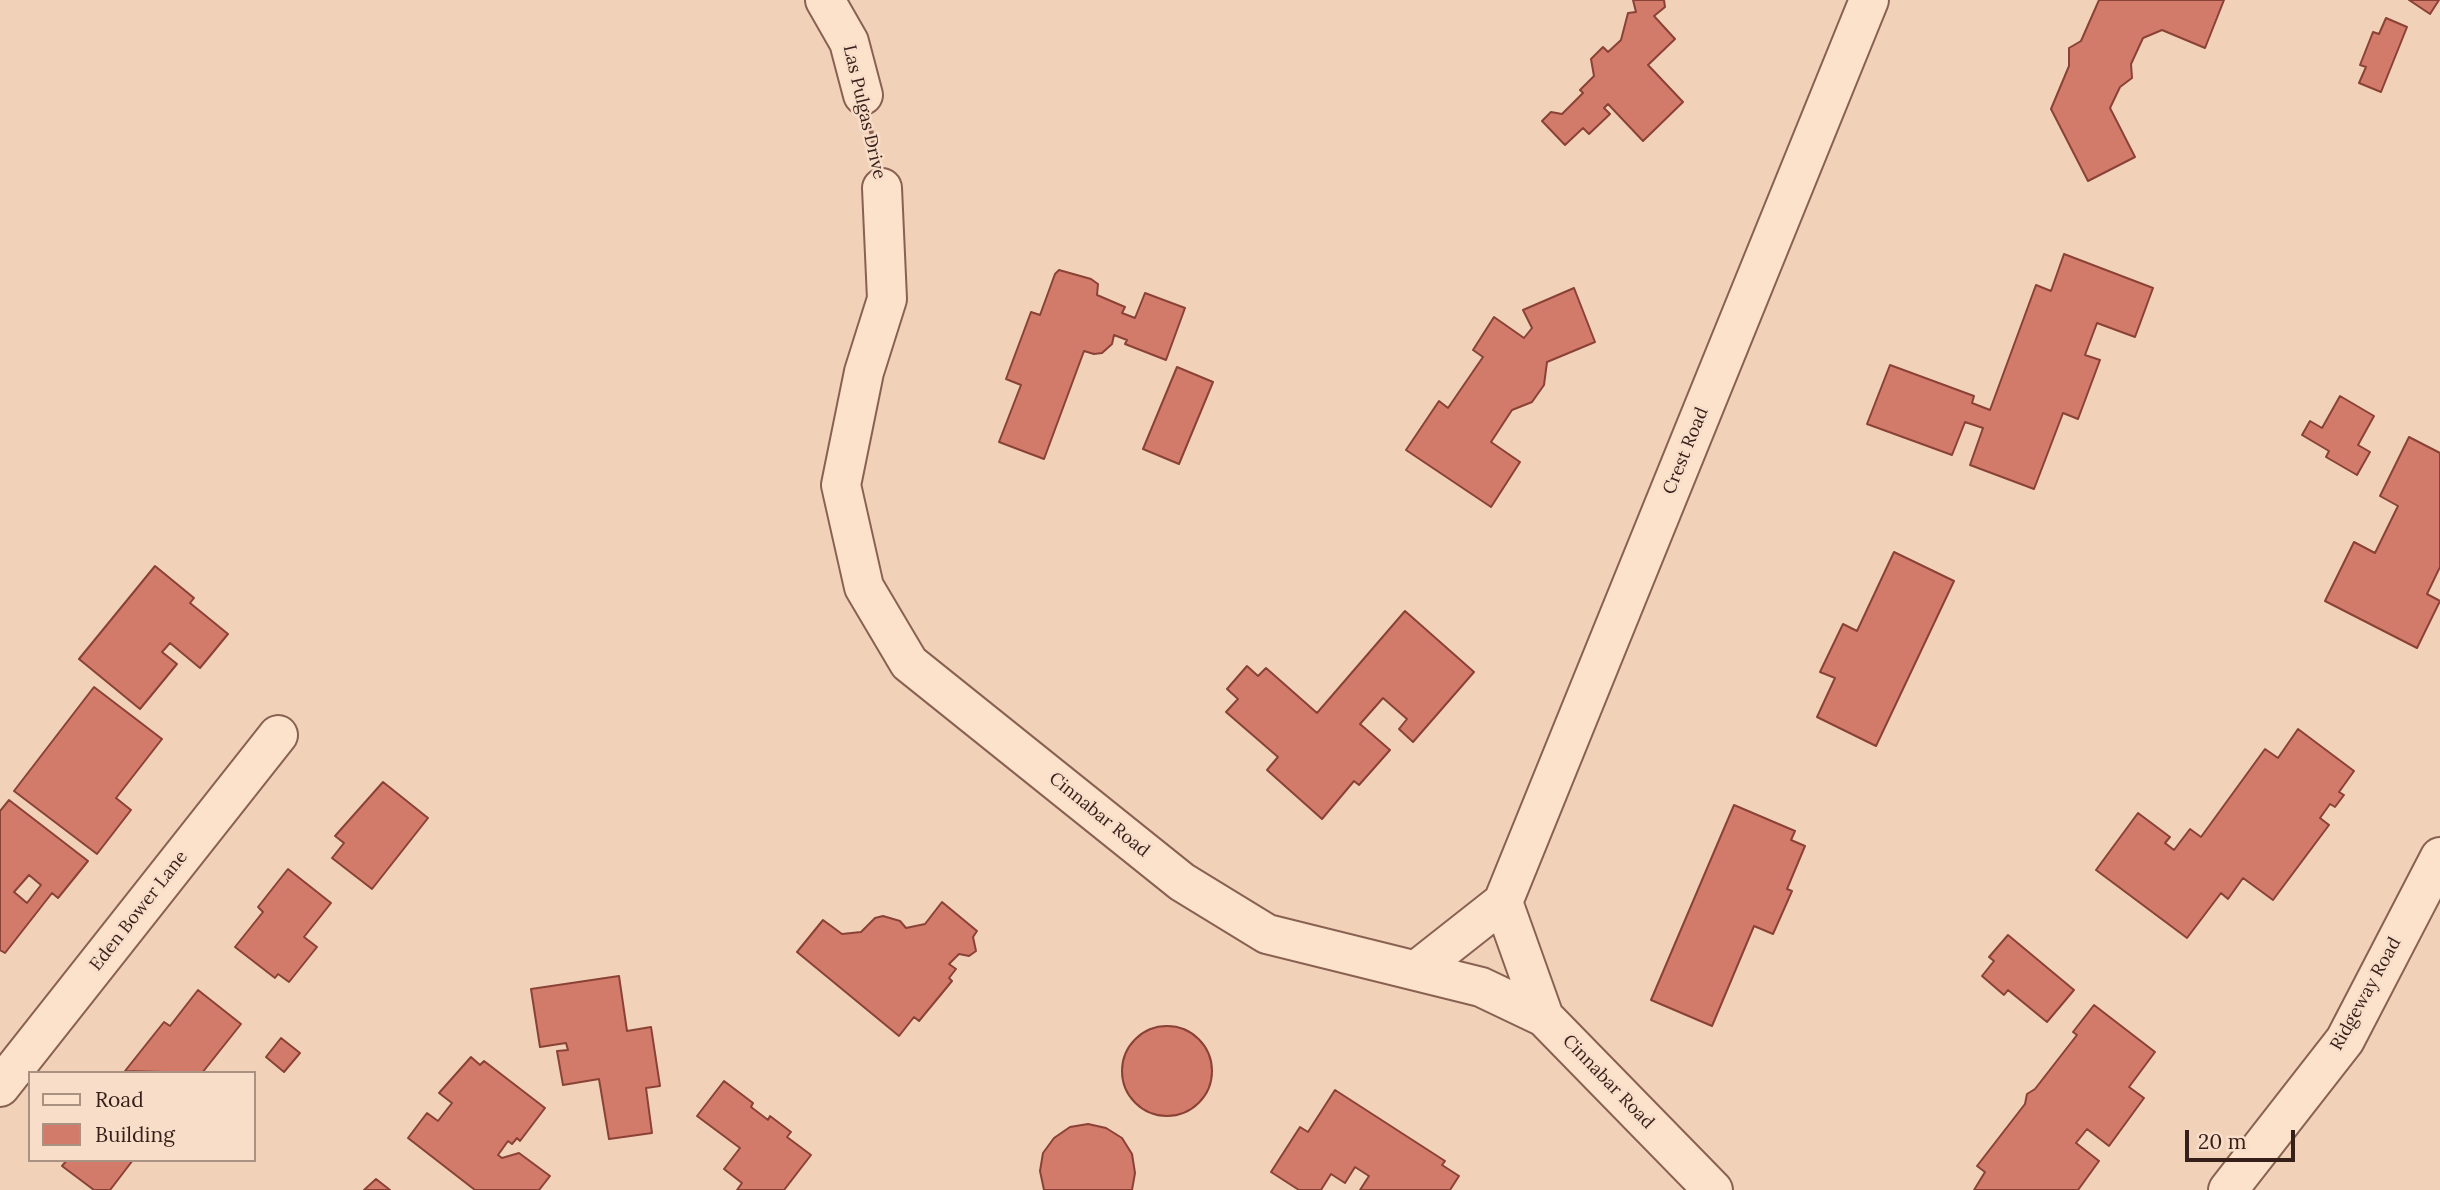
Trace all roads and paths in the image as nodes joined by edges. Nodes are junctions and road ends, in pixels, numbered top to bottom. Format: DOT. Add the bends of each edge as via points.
graph roads {
  1 [pos="825,0"];
  2 [pos="1869,0"];
  3 [pos="863,95"];
  4 [pos="882,188"];
  5 [pos="278,735"];
  6 [pos="2440,857"];
  7 [pos="1503,902"];
  8 [pos="1418,969"];
  9 [pos="1544,1017"];
  10 [pos="0,1087"];
  11 [pos="1713,1190"];
  12 [pos="2228,1190"];
  1 -- 3 [label="street, Las Pulgas Drive" via="849,42"];
  2 -- 7 [label="street, Crest Road"];
  3 -- 4 [label="path, Las Pulgas Drive"];
  4 -- 8 [label="street, Cinnabar Road" via="887,299 864,372 841,485 864,587 909,663 1182,882 1267,934"];
  5 -- 10 [label="street, Eden Bower Lane"];
  6 -- 12 [label="street, Ridgeway Road" via="2345,1040"];
  7 -- 8 [label="street, Crest Road"];
  7 -- 9 [label="street"];
  8 -- 9 [label="street, Cinnabar Road" via="1481,987"];
  9 -- 11 [label="street, Cinnabar Road"];
}
